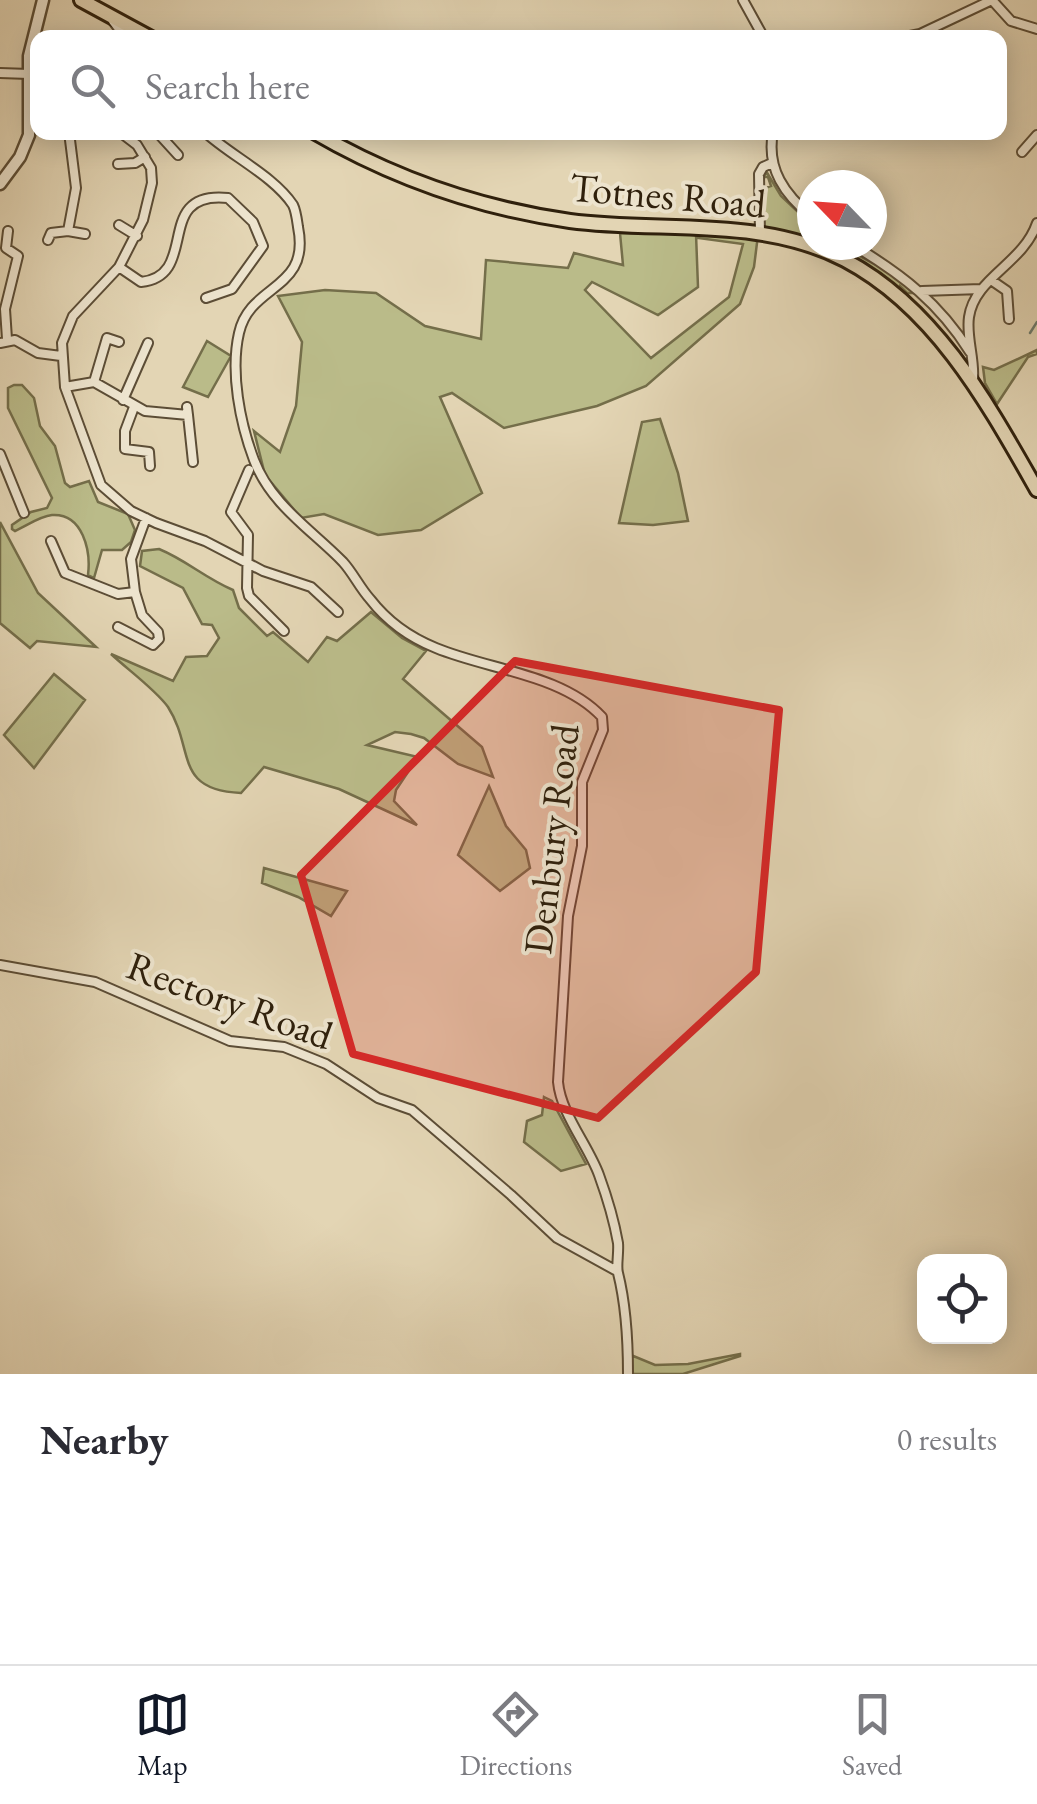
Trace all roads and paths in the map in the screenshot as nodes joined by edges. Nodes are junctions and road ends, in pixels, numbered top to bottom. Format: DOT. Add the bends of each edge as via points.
graph roads {
  1 [pos="43,0"];
  2 [pos="81,0"];
  3 [pos="744,0"];
  4 [pos="992,0"];
  5 [pos="113,16"];
  6 [pos="1037,29"];
  7 [pos="36,30"];
  8 [pos="121,30"];
  9 [pos="137,30"];
  10 [pos="760,30"];
  11 [pos="928,30"];
  12 [pos="30,52"];
  13 [pos="0,74"];
  14 [pos="29,74"];
  15 [pos="30,85"];
  16 [pos="1020,132"];
  17 [pos="30,136"];
  18 [pos="1034,138"];
  19 [pos="70,140"];
  20 [pos="128,140"];
  21 [pos="163,140"];
  22 [pos="215,140"];
  23 [pos="329,140"];
  24 [pos="773,140"];
  25 [pos="1022,152"];
  26 [pos="172,153"];
  27 [pos="145,156"];
  28 [pos="772,162"];
  29 [pos="118,164"];
  30 [pos="0,184"];
  31 [pos="797,202"];
  32 [pos="1037,223"];
  33 [pos="118,226"];
  34 [pos="8,231"];
  35 [pos="68,231"];
  36 [pos="85,234"];
  37 [pos="760,234"];
  38 [pos="136,236"];
  39 [pos="48,240"];
  40 [pos="876,260"];
  41 [pos="119,267"];
  42 [pos="991,280"];
  43 [pos="980,288"];
  44 [pos="922,291"];
  45 [pos="206,298"];
  46 [pos="1009,319"];
  47 [pos="3,341"];
  48 [pos="119,342"];
  49 [pos="148,343"];
  50 [pos="61,356"];
  51 [pos="973,356"];
  52 [pos="973,380"];
  53 [pos="94,382"];
  54 [pos="66,387"];
  55 [pos="123,400"];
  56 [pos="134,407"];
  57 [pos="0,454"];
  58 [pos="192,462"];
  59 [pos="150,466"];
  60 [pos="249,470"];
  61 [pos="1037,490"];
  62 [pos="24,512"];
  63 [pos="146,518"];
  64 [pos="51,541"];
  65 [pos="246,562"];
  66 [pos="135,592"];
  67 [pos="338,612"];
  68 [pos="136,624"];
  69 [pos="118,627"];
  70 [pos="284,631"];
  71 [pos="132,635"];
  72 [pos="0,965"];
  73 [pos="615,1270"];
  74 [pos="628,1374"];
  1 -- 7 [label="street"];
  2 -- 5 [label="main road"];
  3 -- 10 [label="street"];
  4 -- 6 [label="street" via="1011,21"];
  4 -- 11 [label="street"];
  5 -- 8 [label="street"];
  5 -- 9 [label="main road"];
  12 -- 14 [label="street"];
  13 -- 14 [label="street"];
  14 -- 15 [label="street"];
  16 -- 18 [label="street"];
  17 -- 30 [label="street"];
  18 -- 25 [label="street"];
  19 -- 35 [label="street" via="76,188"];
  20 -- 27 [label="street"];
  21 -- 26 [label="street"];
  22 -- 73 [label="street, Denbury Road" via="294,206 302,245 294,269 251,310 239,332 239,398 261,474 288,513 409,636 558,685 602,717 582,782 582,846 568,916 558,1082 611,1211"];
  23 -- 37 [label="main road, Totnes Road" via="405,180 513,210 571,221"];
  24 -- 28 [label="street"];
  27 -- 29 [label="street"];
  27 -- 38 [label="street" via="152,183"];
  28 -- 31 [label="street"];
  28 -- 37 [label="street" via="759,174"];
  32 -- 42 [label="street" via="1027,247"];
  33 -- 38 [label="street"];
  34 -- 47 [label="street" via="6,248 18,256"];
  35 -- 36 [label="street"];
  35 -- 39 [label="street" via="51,233"];
  37 -- 52 [label="main road, Totnes Road" via="816,248 869,276 911,310"];
  38 -- 41 [label="street"];
  40 -- 44 [label="street"];
  41 -- 45 [label="street" via="141,282 154,281 172,263 187,208 228,198 254,222 263,246 232,289"];
  41 -- 50 [label="street" via="73,316"];
  42 -- 43 [label="street"];
  42 -- 46 [label="street" via="1006,292"];
  43 -- 44 [label="street"];
  43 -- 51 [label="street" via="969,318"];
  44 -- 51 [label="street"];
  47 -- 50 [label="street"];
  48 -- 53 [label="street" via="106,338"];
  49 -- 55 [label="street"];
  50 -- 54 [label="street"];
  51 -- 52 [label="street"];
  52 -- 61 [label="main road, Totnes Road"];
  53 -- 54 [label="street"];
  53 -- 55 [label="street"];
  54 -- 63 [label="street" via="101,485"];
  55 -- 56 [label="street"];
  56 -- 58 [label="street" via="158,414 187,411"];
  56 -- 59 [label="street" via="125,449 149,452"];
  57 -- 62 [label="street"];
  60 -- 65 [label="street" via="231,512 248,535"];
  63 -- 65 [label="street"];
  63 -- 66 [label="street" via="131,558"];
  64 -- 66 [label="street" via="65,573 118,594"];
  65 -- 67 [label="street" via="311,587"];
  65 -- 70 [label="street" via="249,596"];
  66 -- 71 [label="street" via="159,639 153,646"];
  68 -- 71 [label="street"];
  69 -- 71 [label="street"];
  72 -- 73 [label="street, Rectory Road" via="95,982 230,1041 284,1047 326,1064 378,1098 412,1110 556,1238"];
  73 -- 74 [label="street, Denbury Road"];
}
